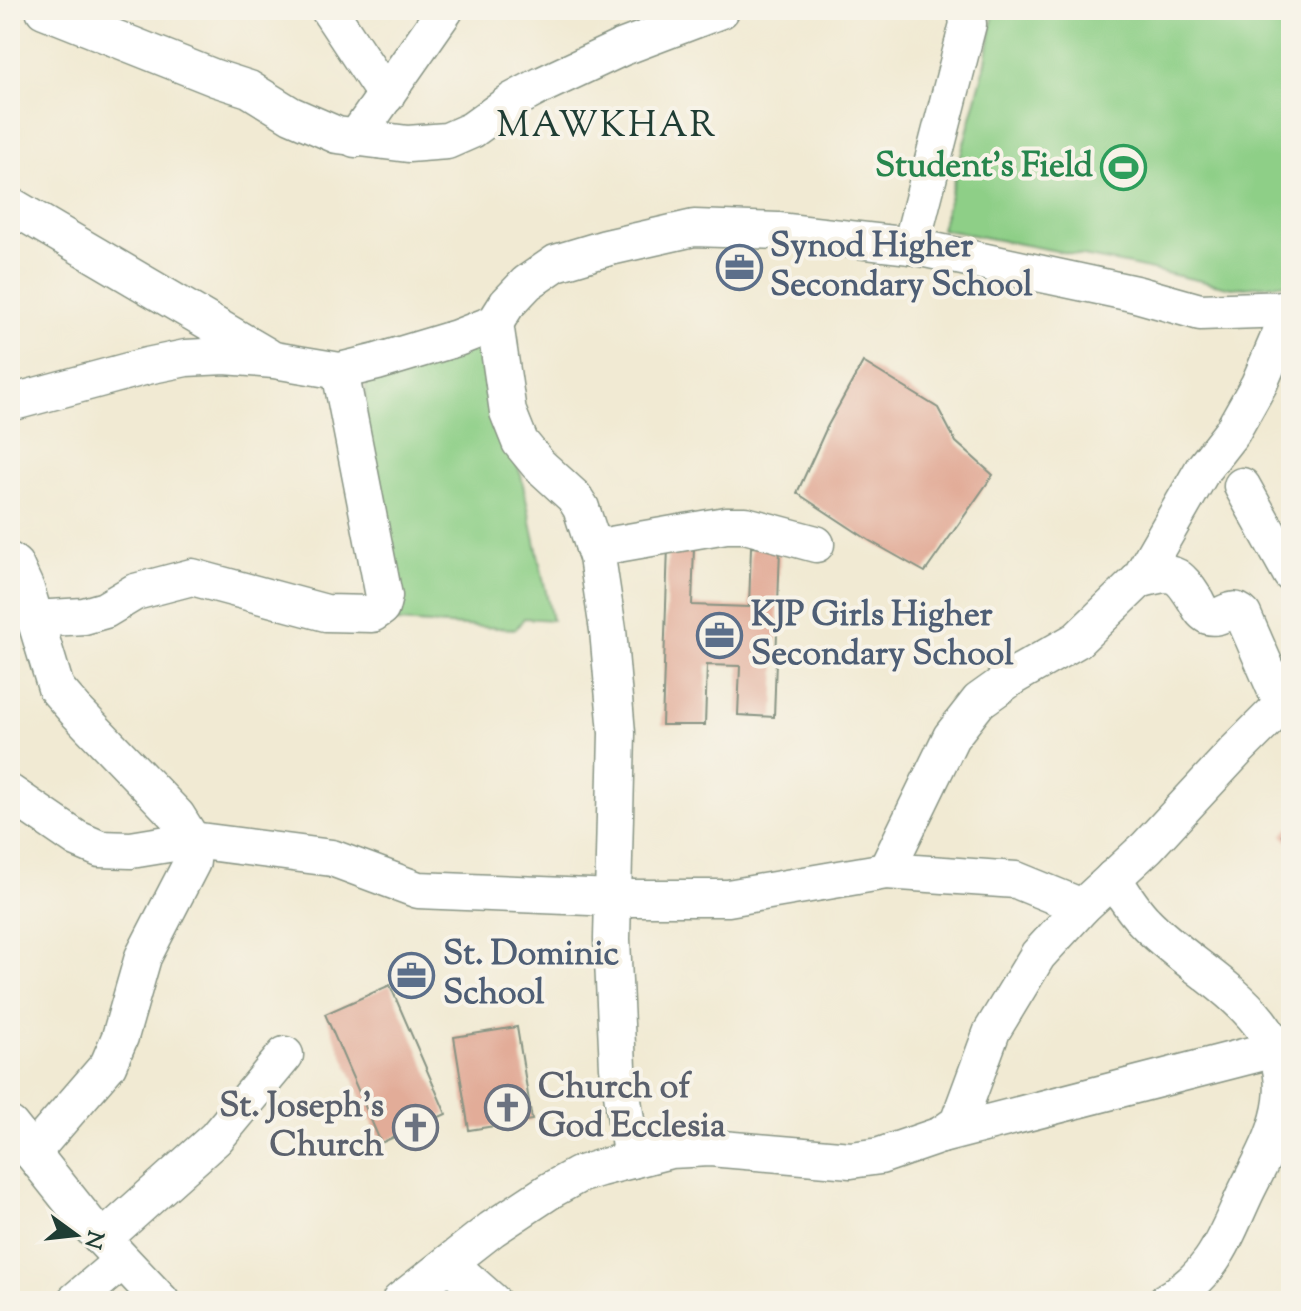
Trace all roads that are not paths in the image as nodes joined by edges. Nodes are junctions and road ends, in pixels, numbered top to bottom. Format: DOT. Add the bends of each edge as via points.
graph roads {
  1 [pos="44,10"];
  2 [pos="329,10"];
  3 [pos="445,10"];
  4 [pos="721,10"];
  5 [pos="966,10"];
  6 [pos="386,96"];
  7 [pos="355,139"];
  8 [pos="10,205"];
  9 [pos="911,246"];
  10 [pos="1291,309"];
  11 [pos="495,323"];
  12 [pos="274,360"];
  13 [pos="340,371"];
  14 [pos="10,403"];
  15 [pos="1242,486"];
  16 [pos="816,544"];
  17 [pos="594,548"];
  18 [pos="10,561"];
  19 [pos="1291,574"];
  20 [pos="1139,580"];
  21 [pos="34,619"];
  22 [pos="1287,705"];
  23 [pos="10,793"];
  24 [pos="192,840"];
  25 [pos="886,871"];
  26 [pos="1113,878"];
  27 [pos="614,898"];
  28 [pos="1082,907"];
  29 [pos="1283,1046"];
  30 [pos="285,1055"];
  31 [pos="1287,1096"];
  32 [pos="10,1125"];
  33 [pos="941,1135"];
  34 [pos="32,1153"];
  35 [pos="632,1160"];
  36 [pos="112,1250"];
  37 [pos="449,1263"];
  38 [pos="75,1301"];
  39 [pos="161,1301"];
  40 [pos="400,1301"];
  41 [pos="492,1301"];
  42 [pos="1166,1301"];
  1 -- 7 [label="street" via="249,89 291,115"];
  2 -- 6 [label="street"];
  3 -- 6 [label="street"];
  4 -- 7 [label="street" via="542,85 447,141"];
  5 -- 9 [label="street" via="968,24"];
  6 -- 7 [label="street"];
  8 -- 12 [label="street"];
  9 -- 10 [label="street" via="1200,312"];
  9 -- 11 [label="street" via="694,228 556,263 527,283"];
  10 -- 20 [label="street" via="1259,384"];
  11 -- 13 [label="street"];
  11 -- 17 [label="street" via="508,412 520,442 574,497"];
  12 -- 13 [label="street"];
  12 -- 14 [label="street" via="186,358"];
  13 -- 21 [label="street" via="384,596 381,608 372,614 326,613 192,577 135,592 84,616"];
  15 -- 19 [label="street"];
  16 -- 17 [label="street" via="726,525"];
  17 -- 27 [label="street" via="617,733"];
  18 -- 21 [label="street" via="26,589"];
  20 -- 22 [label="street" via="1174,574 1209,616 1238,610"];
  20 -- 25 [label="street" via="1077,640 1014,676 964,717"];
  21 -- 24 [label="street" via="56,688 177,816"];
  22 -- 26 [label="street"];
  23 -- 24 [label="street" via="100,849 131,850"];
  24 -- 27 [label="street" via="332,858 418,890"];
  24 -- 34 [label="street" via="192,862 143,957 108,1065"];
  25 -- 27 [label="street" via="728,898"];
  25 -- 28 [label="street" via="1016,880"];
  26 -- 28 [label="street"];
  26 -- 29 [label="street" via="1147,924"];
  27 -- 35 [label="street" via="618,1067"];
  28 -- 33 [label="street" via="1038,955 992,1031 958,1123"];
  29 -- 31 [label="street"];
  29 -- 33 [label="street"];
  30 -- 36 [label="street"];
  31 -- 42 [label="street" via="1212,1263"];
  32 -- 34 [label="street"];
  33 -- 35 [label="street" via="851,1160 710,1148 670,1150"];
  34 -- 36 [label="street"];
  35 -- 37 [label="street" via="578,1175 551,1190"];
  36 -- 38 [label="street"];
  36 -- 39 [label="street"];
  37 -- 40 [label="street"];
  37 -- 41 [label="street"];
}
